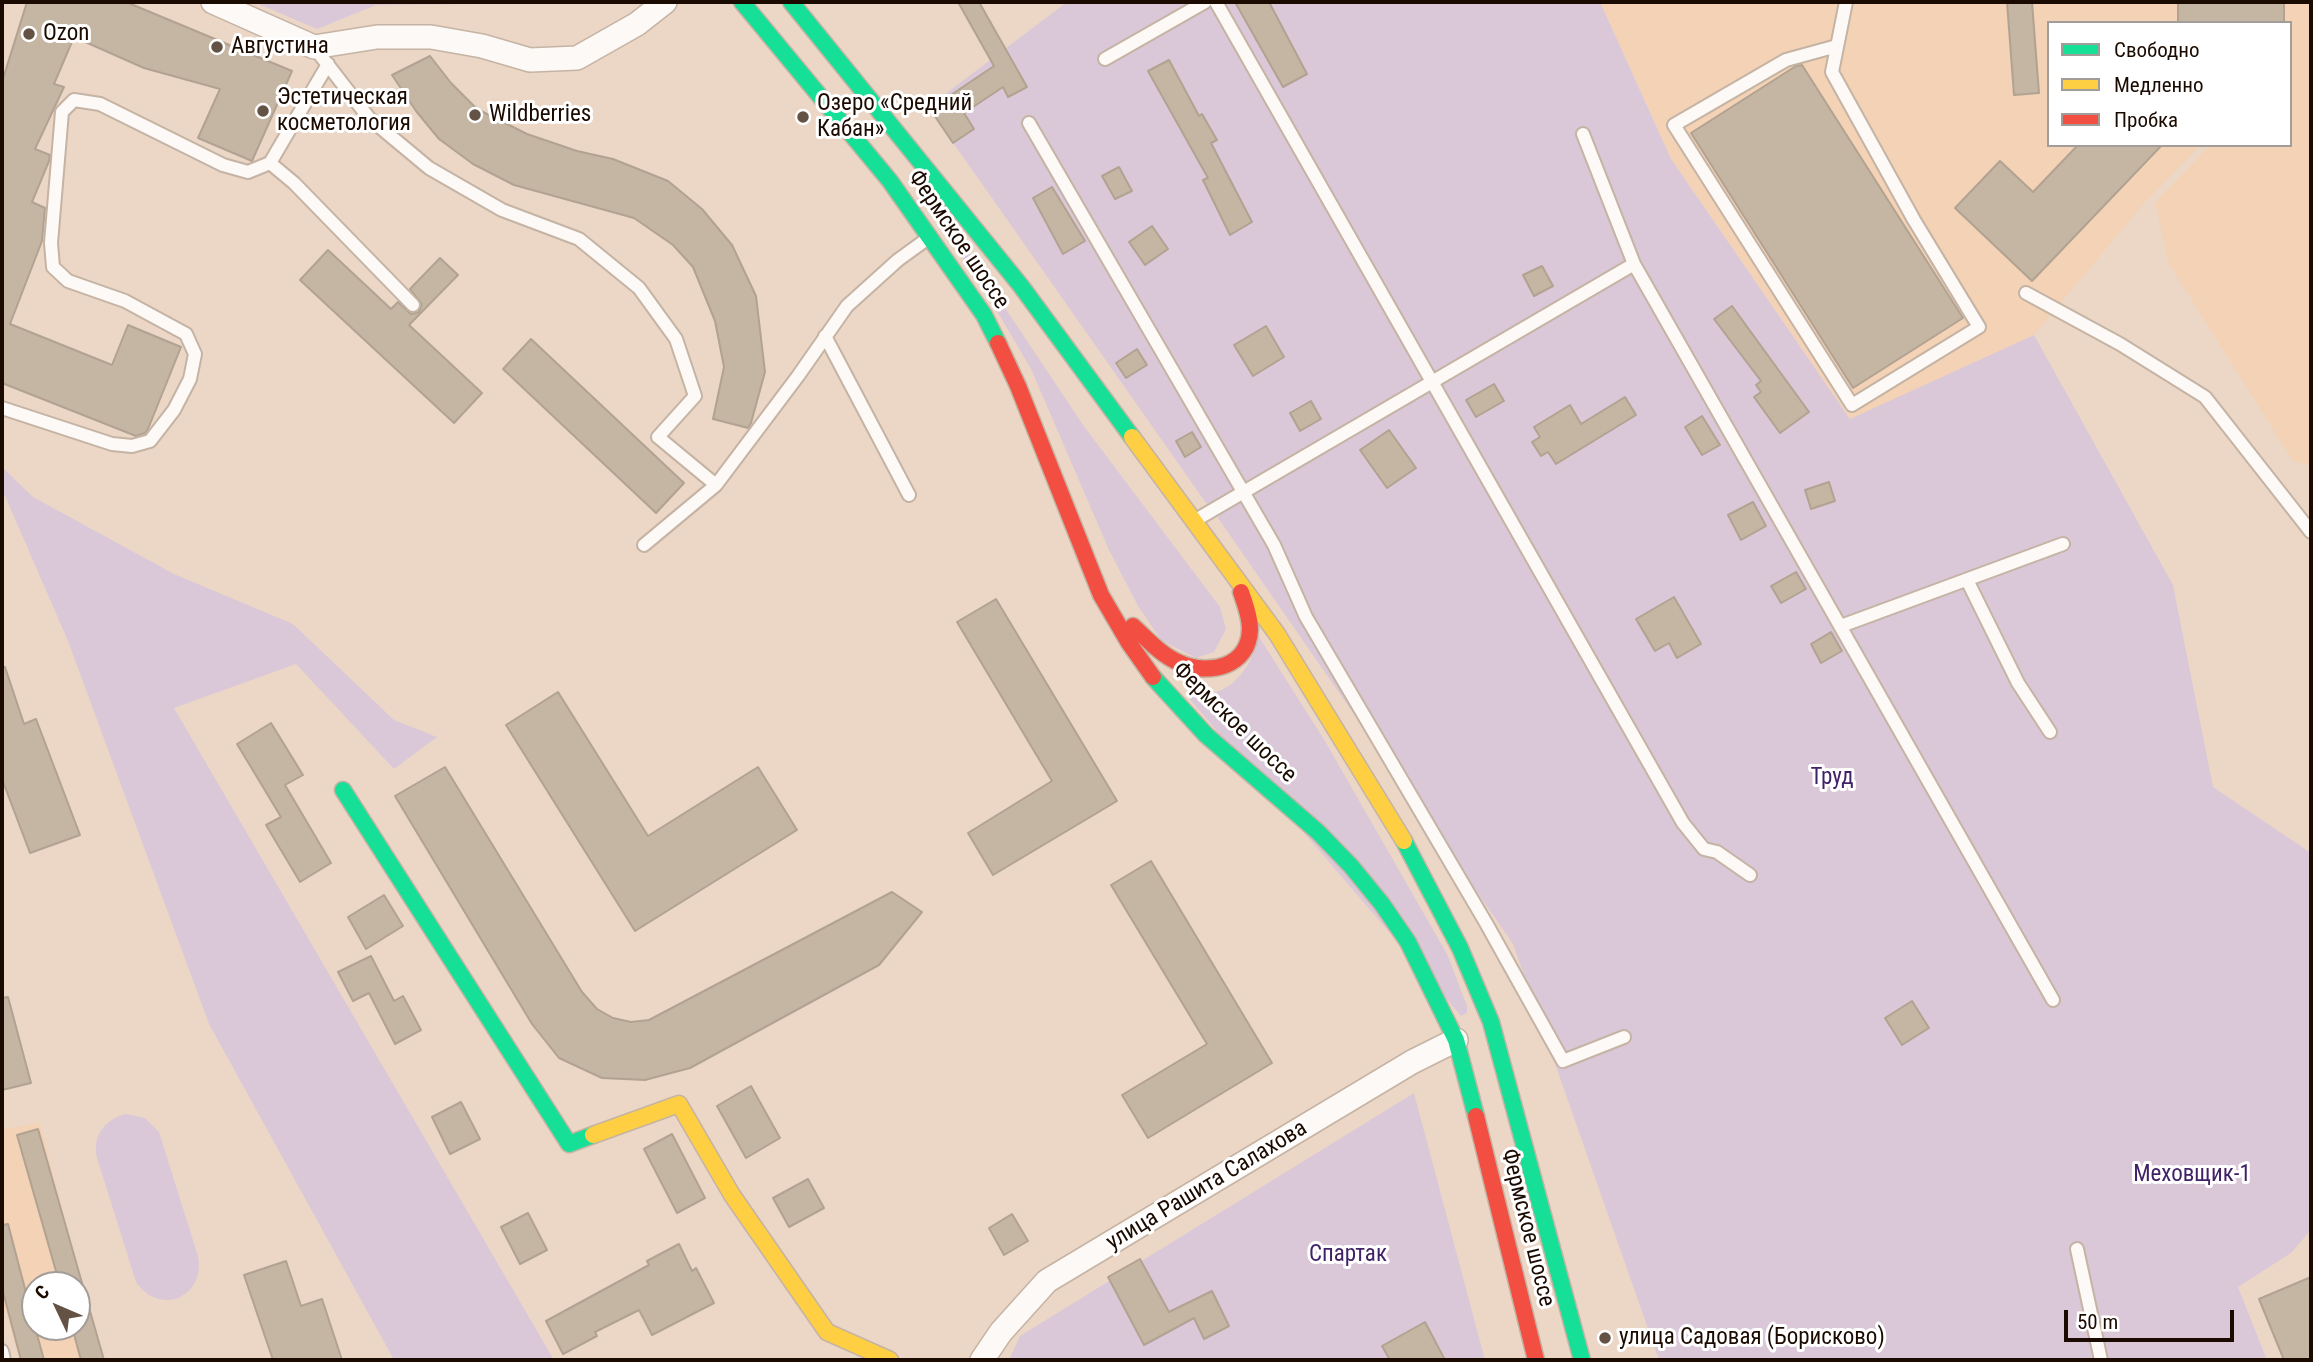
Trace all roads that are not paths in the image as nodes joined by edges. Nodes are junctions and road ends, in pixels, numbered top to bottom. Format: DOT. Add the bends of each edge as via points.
graph roads {
  1 [pos="213,2"];
  2 [pos="664,2"];
  3 [pos="742,2"];
  4 [pos="791,2"];
  5 [pos="1205,2"];
  6 [pos="1216,2"];
  7 [pos="1846,2"];
  8 [pos="1837,46"];
  9 [pos="321,56"];
  10 [pos="1105,59"];
  11 [pos="1029,123"];
  12 [pos="1583,134"];
  13 [pos="270,163"];
  14 [pos="930,236"];
  15 [pos="1634,264"];
  16 [pos="2026,293"];
  17 [pos="413,305"];
  18 [pos="825,336"];
  19 [pos="1433,382"];
  20 [pos="2,408"];
  21 [pos="716,485"];
  22 [pos="1242,493"];
  23 [pos="909,495"];
  24 [pos="1194,521"];
  25 [pos="2311,532"];
  26 [pos="2063,544"];
  27 [pos="644,545"];
  28 [pos="1236,579"];
  29 [pos="1967,580"];
  30 [pos="1101,595"];
  31 [pos="1841,626"];
  32 [pos="2050,732"];
  33 [pos="343,790"];
  34 [pos="1750,875"];
  35 [pos="2053,1000"];
  36 [pos="1473,1031"];
  37 [pos="1624,1037"];
  38 [pos="2077,1249"];
  39 [pos="2,1351"];
  40 [pos="5,1360"];
  41 [pos="890,1360"];
  42 [pos="982,1360"];
  43 [pos="1536,1360"];
  44 [pos="1582,1360"];
  45 [pos="2101,1360"];
  1 -- 9 [label="street"];
  2 -- 9 [label="street" via="637,24 577,58 530,60 432,37 377,37"];
  3 -- 14 [label="main road, Фермское шоссе"];
  4 -- 24 [label="main road, Фермское шоссе" via="1021,286"];
  5 -- 10 [label="lane"];
  6 -- 19 [label="lane"];
  7 -- 8 [label="lane"];
  8 -- 8 [label="lane" via="1786,60 1674,125 1852,405 1979,327 1832,72"];
  9 -- 13 [label="lane"];
  9 -- 21 [label="lane" via="369,118 429,169 502,210 579,239 639,288 676,339 695,396 657,437"];
  11 -- 22 [label="lane"];
  12 -- 15 [label="lane"];
  13 -- 17 [label="lane"];
  13 -- 20 [label="lane" via="248,172 223,165 100,104 74,100 62,112 53,267 68,281 125,300 186,334 195,354 190,379 150,441 132,446 112,444"];
  14 -- 18 [label="lane" via="847,306"];
  14 -- 30 [label="main road, Фермское шоссе" via="984,315"];
  15 -- 19 [label="lane"];
  15 -- 31 [label="lane"];
  16 -- 25 [label="lane" via="2205,397"];
  18 -- 21 [label="lane"];
  18 -- 23 [label="lane"];
  19 -- 22 [label="lane"];
  19 -- 34 [label="lane" via="1683,823 1704,849 1717,852"];
  21 -- 27 [label="lane"];
  22 -- 24 [label="lane"];
  22 -- 37 [label="lane" via="1273,545 1306,617 1563,1061"];
  24 -- 28 [label="main road, Фермское шоссе"];
  26 -- 29 [label="lane"];
  28 -- 30 [label="main road" via="1250,631 1234,660 1218,669 1177,662"];
  28 -- 36 [label="main road, Фермское шоссе" via="1277,634 1409,850 1460,948"];
  29 -- 31 [label="lane"];
  29 -- 32 [label="lane" via="2018,683"];
  30 -- 36 [label="main road, Фермское шоссе" via="1158,684 1206,735 1352,866"];
  31 -- 35 [label="lane"];
  33 -- 41 [label="main road" via="569,1144 679,1104 732,1195 827,1332"];
  36 -- 42 [label="street, улица Рашита Салахова" via="1412,1062 1047,1281"];
  36 -- 43 [label="main road, Фермское шоссе"];
  36 -- 44 [label="main road, Фермское шоссе" via="1503,1060"];
  38 -- 45 [label="lane"];
  39 -- 40 [label="lane"];
}
